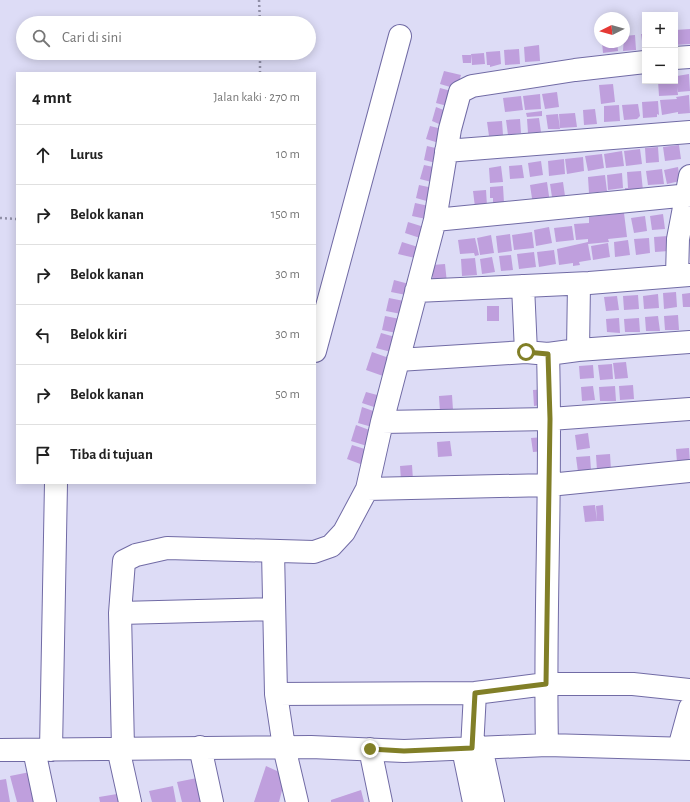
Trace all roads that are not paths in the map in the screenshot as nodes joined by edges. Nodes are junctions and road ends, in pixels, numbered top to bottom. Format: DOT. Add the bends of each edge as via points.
graph roads {
  1 [pos="400,36"];
  2 [pos="690,57"];
  3 [pos="678,58"];
  4 [pos="642,62"];
  5 [pos="690,132"];
  6 [pos="446,151"];
  7 [pos="688,189"];
  8 [pos="435,220"];
  9 [pos="684,275"];
  10 [pos="579,284"];
  11 [pos="523,286"];
  12 [pos="416,291"];
  13 [pos="319,322"];
  14 [pos="690,342"];
  15 [pos="316,344"];
  16 [pos="578,350"];
  17 [pos="526,352"];
  18 [pos="548,354"];
  19 [pos="398,360"];
  20 [pos="690,408"];
  21 [pos="550,419"];
  22 [pos="382,422"];
  23 [pos="690,471"];
  24 [pos="56,484"];
  25 [pos="549,485"];
  26 [pos="367,489"];
  27 [pos="273,551"];
  28 [pos="273,609"];
  29 [pos="120,612"];
  30 [pos="546,684"];
  31 [pos="690,690"];
  32 [pos="475,693"];
  33 [pos="276,694"];
  34 [pos="690,708"];
  35 [pos="547,745"];
  36 [pos="200,747"];
  37 [pos="284,747"];
  38 [pos="120,748"];
  39 [pos="472,748"];
  40 [pos="684,748"];
  41 [pos="370,749"];
  42 [pos="0,750"];
  43 [pos="42,750"];
  44 [pos="45,802"];
  45 [pos="130,802"];
  46 [pos="212,802"];
  47 [pos="297,802"];
  48 [pos="381,802"];
  49 [pos="474,802"];
  50 [pos="493,802"];
  1 -- 13 [label="street"];
  2 -- 3 [label="street"];
  4 -- 6 [label="street" via="575,70 464,89 458,94"];
  5 -- 6 [label="street"];
  6 -- 8 [label="street"];
  7 -- 8 [label="street"];
  7 -- 9 [label="street" via="678,239"];
  8 -- 12 [label="street"];
  9 -- 10 [label="street"];
  10 -- 11 [label="street"];
  10 -- 16 [label="street"];
  11 -- 12 [label="street"];
  11 -- 17 [label="street"];
  12 -- 19 [label="street"];
  13 -- 15 [label="street"];
  14 -- 16 [label="street"];
  16 -- 18 [label="street"];
  17 -- 18 [label="street"];
  17 -- 19 [label="street"];
  18 -- 21 [label="street"];
  19 -- 22 [label="street"];
  20 -- 21 [label="street"];
  21 -- 22 [label="street"];
  21 -- 25 [label="street"];
  22 -- 26 [label="street"];
  23 -- 25 [label="street"];
  24 -- 43 [label="street"];
  25 -- 26 [label="street"];
  25 -- 30 [label="street"];
  26 -- 27 [label="street" via="344,532 331,546 314,552"];
  27 -- 28 [label="street"];
  27 -- 29 [label="street" via="167,548 136,555 124,561"];
  28 -- 29 [label="street"];
  28 -- 33 [label="street"];
  29 -- 38 [label="street"];
  30 -- 31 [label="street" via="633,684"];
  30 -- 32 [label="street"];
  30 -- 35 [label="street"];
  32 -- 33 [label="street"];
  32 -- 39 [label="street"];
  33 -- 37 [label="street"];
  34 -- 40 [label="street"];
  35 -- 39 [label="street"];
  35 -- 40 [label="street"];
  36 -- 37 [label="street"];
  36 -- 38 [label="street"];
  36 -- 46 [label="street"];
  37 -- 41 [label="street"];
  37 -- 47 [label="street"];
  38 -- 43 [label="street"];
  38 -- 45 [label="street"];
  39 -- 41 [label="street" via="404,751"];
  39 -- 49 [label="street"];
  39 -- 50 [label="street"];
  41 -- 48 [label="street"];
  42 -- 43 [label="street"];
  43 -- 44 [label="street"];
}
